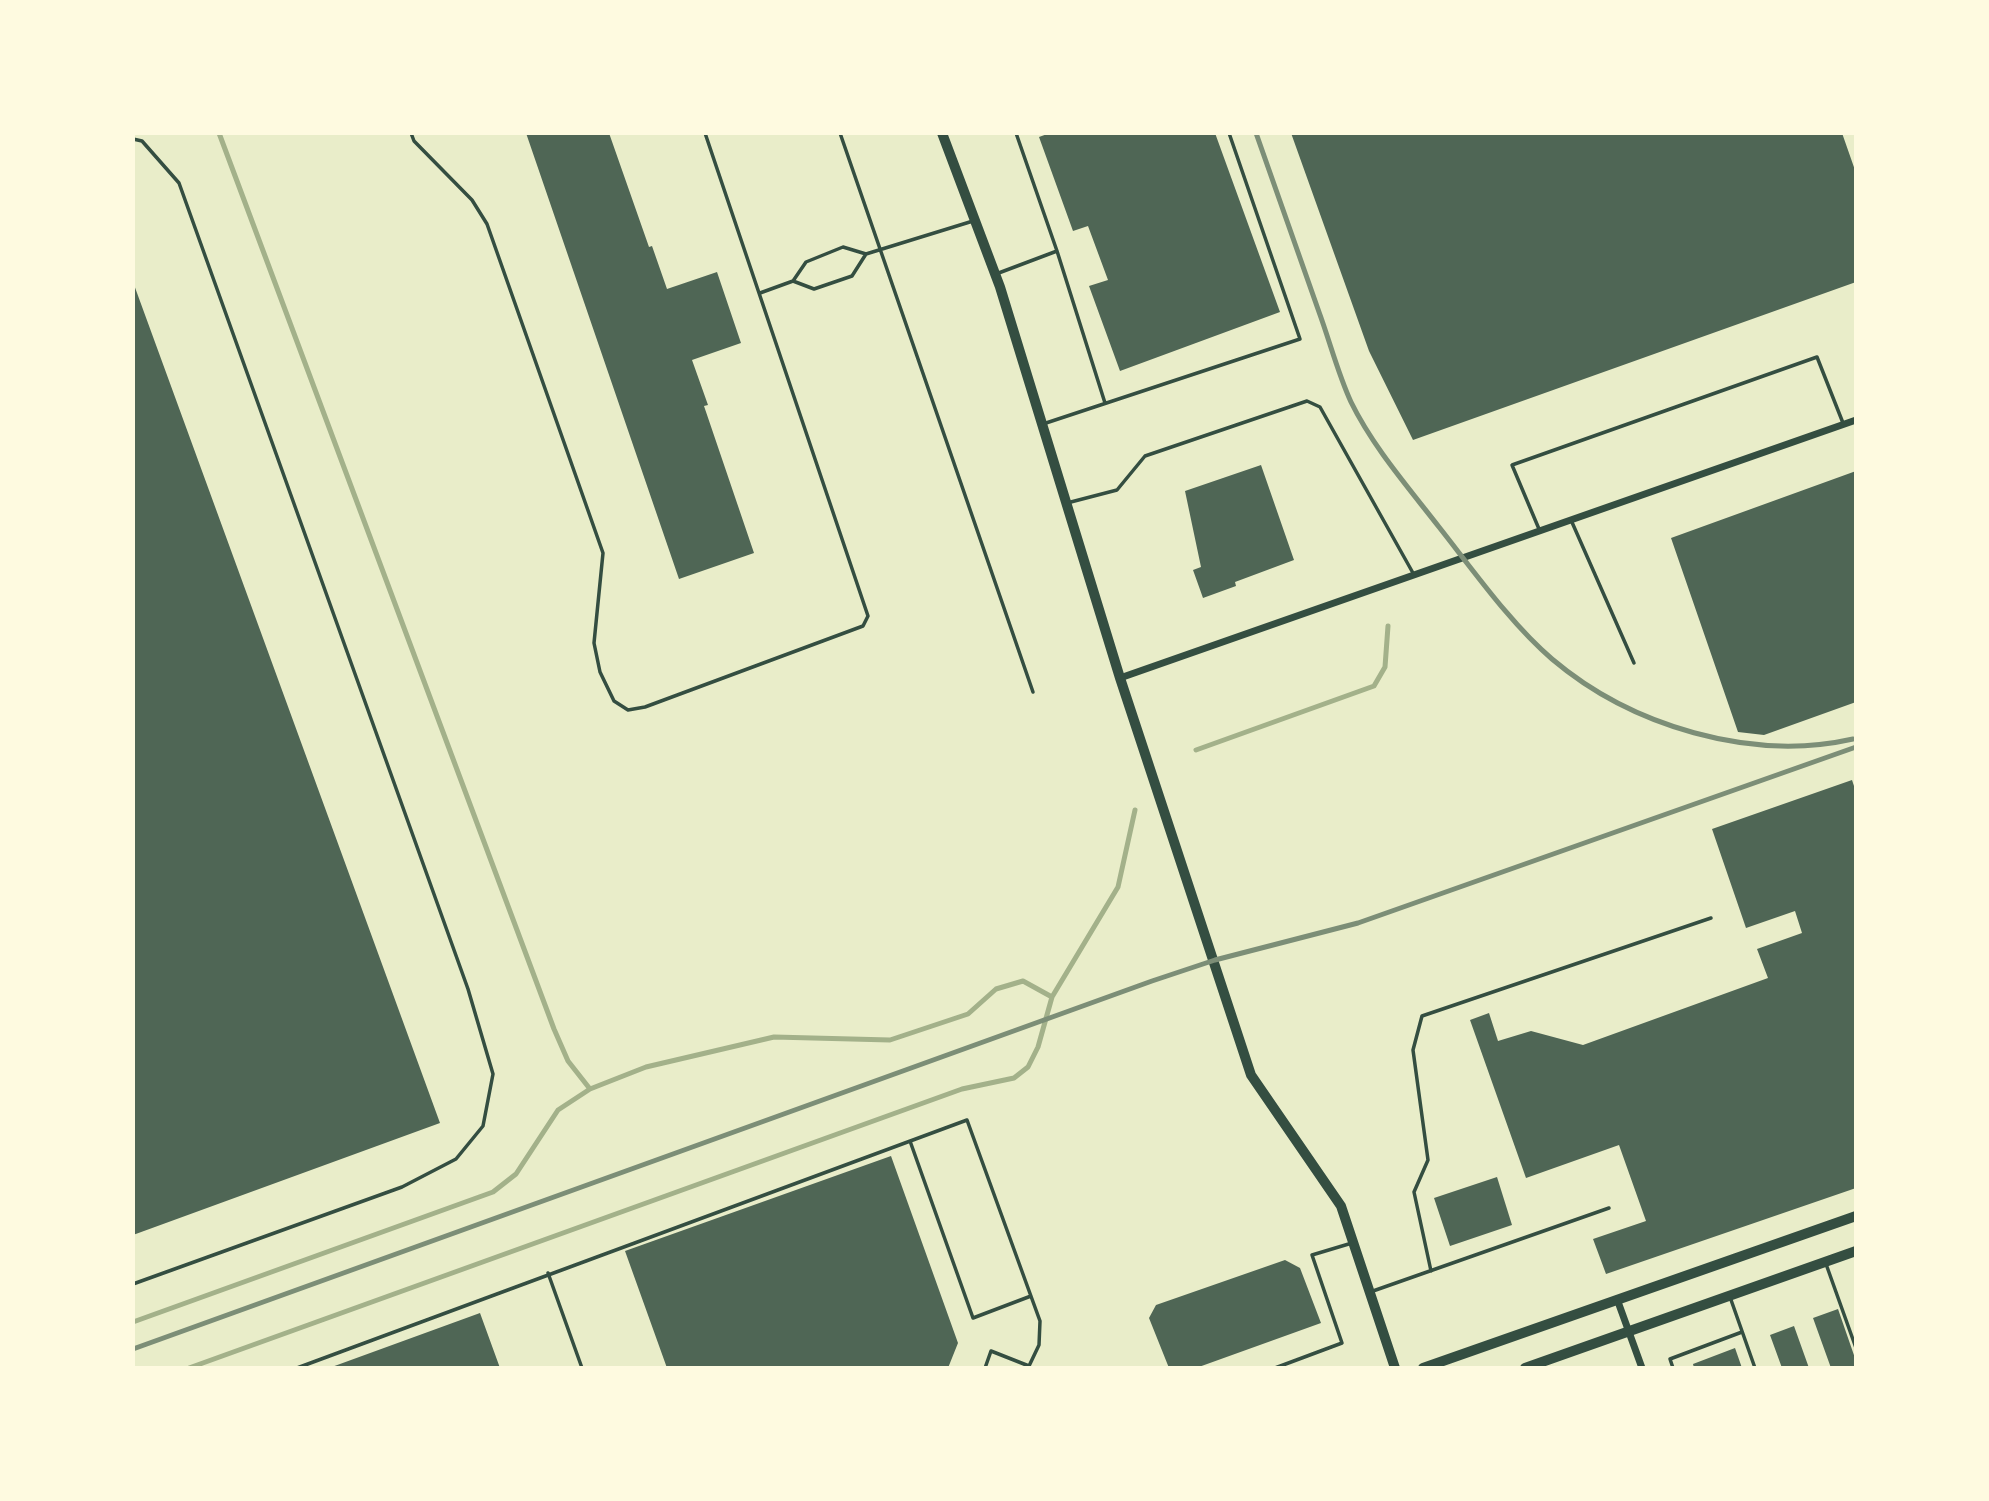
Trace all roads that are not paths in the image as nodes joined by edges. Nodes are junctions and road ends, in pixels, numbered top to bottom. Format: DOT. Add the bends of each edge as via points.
graph roads {
  1 [pos="411,133"];
  2 [pos="705,133"];
  3 [pos="840,133"];
  4 [pos="943,133"];
  5 [pos="1016,133"];
  6 [pos="1229,133"];
  7 [pos="133,139"];
  8 [pos="975,220"];
  9 [pos="880,250"];
  10 [pos="1057,251"];
  11 [pos="866,254"];
  12 [pos="995,275"];
  13 [pos="793,281"];
  14 [pos="760,293"];
  15 [pos="1105,403"];
  16 [pos="1856,420"];
  17 [pos="1041,425"];
  18 [pos="1843,425"];
  19 [pos="1065,503"];
  20 [pos="1572,520"];
  21 [pos="1539,531"];
  22 [pos="1415,575"];
  23 [pos="1634,663"];
  24 [pos="1120,678"];
  25 [pos="1033,692"];
  26 [pos="1711,918"];
  27 [pos="910,1141"];
  28 [pos="1609,1208"];
  29 [pos="1856,1216"];
  30 [pos="1354,1242"];
  31 [pos="1856,1251"];
  32 [pos="1825,1262"];
  33 [pos="1432,1270"];
  34 [pos="548,1273"];
  35 [pos="133,1284"];
  36 [pos="1371,1292"];
  37 [pos="1729,1295"];
  38 [pos="1031,1296"];
  39 [pos="1617,1299"];
  40 [pos="1629,1331"];
  41 [pos="1742,1332"];
  42 [pos="1856,1349"];
  43 [pos="1539,1366"];
  44 [pos="1029,1367"];
  45 [pos="297,1368"];
  46 [pos="582,1368"];
  47 [pos="985,1368"];
  48 [pos="1275,1368"];
  49 [pos="1395,1368"];
  50 [pos="1423,1368"];
  51 [pos="1524,1368"];
  52 [pos="1642,1368"];
  53 [pos="1673,1368"];
  54 [pos="1755,1368"];
  1 -- 14 [label="lane" via="472,200 487,224 603,553 594,643 600,673 614,701 628,710 863,626 868,616"];
  2 -- 14 [label="lane"];
  3 -- 9 [label="lane"];
  4 -- 8 [label="street"];
  5 -- 10 [label="lane"];
  6 -- 15 [label="lane" via="1300,339"];
  7 -- 35 [label="lane" via="142,141 179,183 464,976 493,1074 483,1126 456,1159 402,1187"];
  8 -- 9 [label="lane"];
  8 -- 12 [label="street"];
  9 -- 11 [label="lane"];
  9 -- 25 [label="lane"];
  10 -- 12 [label="lane"];
  10 -- 15 [label="lane"];
  11 -- 13 [label="lane" via="843,247 806,262"];
  11 -- 13 [label="lane" via="852,276 814,289"];
  12 -- 17 [label="street"];
  13 -- 14 [label="lane"];
  15 -- 17 [label="lane"];
  16 -- 18 [label="street"];
  17 -- 19 [label="street"];
  18 -- 20 [label="street"];
  18 -- 21 [label="lane" via="1817,357 1512,464"];
  19 -- 22 [label="lane" via="1117,490 1146,456 1307,401 1320,407"];
  19 -- 24 [label="street"];
  20 -- 21 [label="street"];
  20 -- 23 [label="lane"];
  21 -- 22 [label="street"];
  22 -- 24 [label="street"];
  24 -- 30 [label="street" via="1251,1074 1341,1206"];
  26 -- 33 [label="lane" via="1422,1016 1413,1050 1428,1160 1414,1192"];
  27 -- 34 [label="lane"];
  27 -- 38 [label="lane" via="967,1120"];
  27 -- 38 [label="lane" via="973,1318"];
  28 -- 33 [label="lane"];
  29 -- 39 [label="main road"];
  30 -- 36 [label="street"];
  30 -- 48 [label="lane" via="1312,1255 1342,1343"];
  31 -- 32 [label="main road"];
  32 -- 37 [label="main road"];
  32 -- 42 [label="lane"];
  33 -- 36 [label="lane"];
  34 -- 45 [label="lane"];
  34 -- 46 [label="lane"];
  36 -- 49 [label="street"];
  37 -- 40 [label="main road"];
  37 -- 41 [label="lane"];
  38 -- 44 [label="lane" via="1040,1321 1039,1345"];
  39 -- 40 [label="street"];
  39 -- 50 [label="main road"];
  40 -- 43 [label="main road"];
  40 -- 52 [label="street"];
  41 -- 53 [label="lane" via="1670,1359"];
  41 -- 54 [label="lane"];
  43 -- 51 [label="main road"];
  44 -- 47 [label="lane" via="991,1351"];
}
